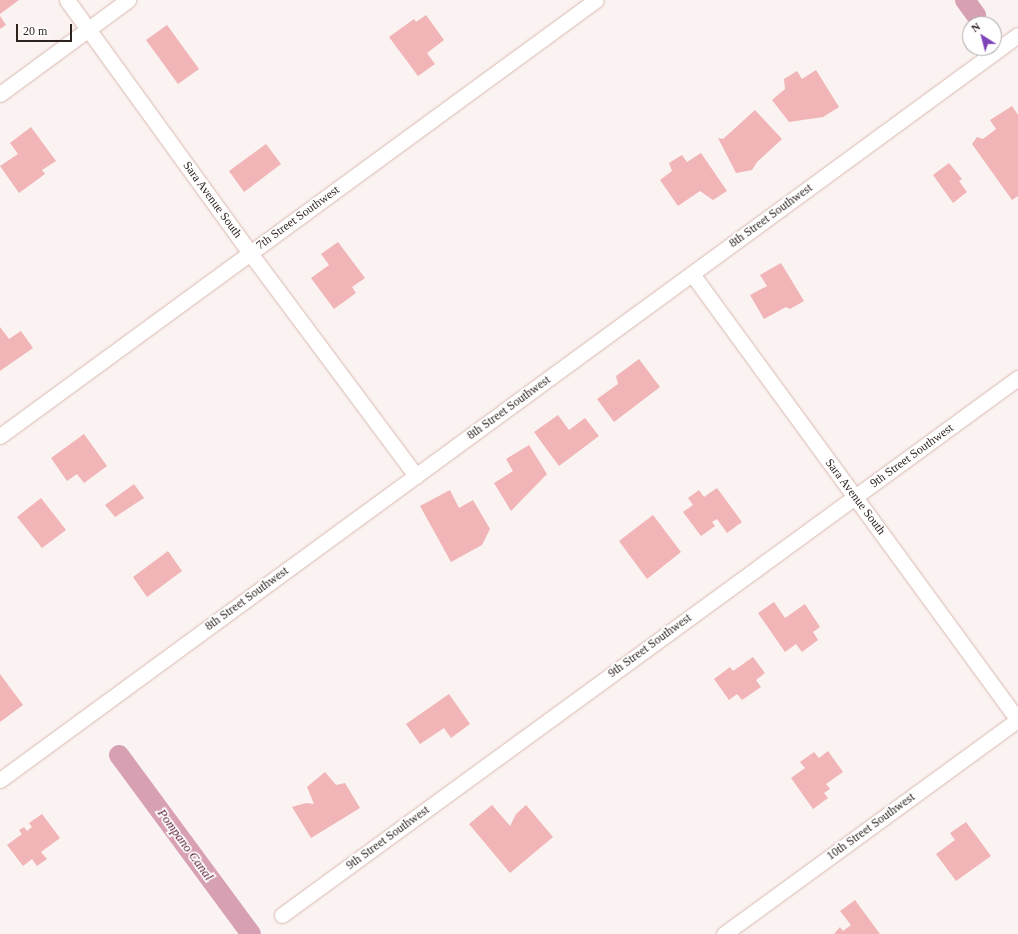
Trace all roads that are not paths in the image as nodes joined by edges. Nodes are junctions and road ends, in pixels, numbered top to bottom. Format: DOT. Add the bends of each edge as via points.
graph roads {
  1 [pos="67,0"];
  2 [pos="128,0"];
  3 [pos="596,0"];
  4 [pos="88,29"];
  5 [pos="1018,35"];
  6 [pos="0,94"];
  7 [pos="250,253"];
  8 [pos="692,274"];
  9 [pos="1018,378"];
  10 [pos="0,436"];
  11 [pos="416,476"];
  12 [pos="855,497"];
  13 [pos="1018,720"];
  14 [pos="0,780"];
  15 [pos="282,915"];
  16 [pos="724,934"];
  1 -- 4 [label="street, Sara Avenue South"];
  2 -- 4 [label="street"];
  3 -- 7 [label="street, 7th Street Southwest"];
  4 -- 6 [label="street"];
  4 -- 7 [label="street, Sara Avenue South"];
  5 -- 8 [label="street, 8th Street Southwest"];
  7 -- 10 [label="street, 7th Street Southwest"];
  7 -- 11 [label="street, Sara Avenue South"];
  8 -- 11 [label="street, 8th Street Southwest"];
  8 -- 12 [label="street, Sara Avenue South"];
  9 -- 12 [label="street, 9th Street Southwest"];
  11 -- 14 [label="street, 8th Street Southwest"];
  12 -- 13 [label="street, Sara Avenue South"];
  12 -- 15 [label="street, 9th Street Southwest"];
  13 -- 16 [label="street, 10th Street Southwest"];
}
